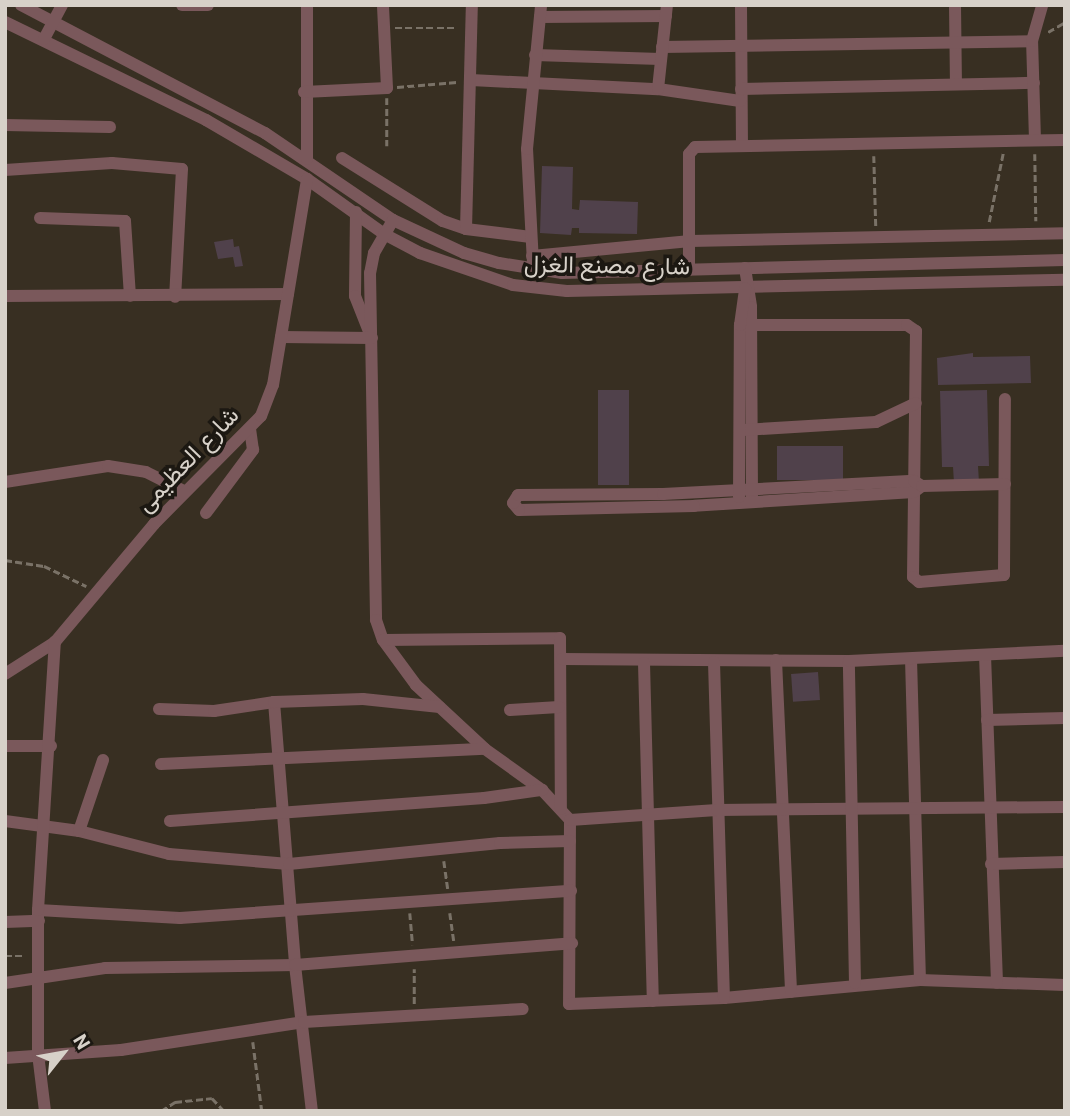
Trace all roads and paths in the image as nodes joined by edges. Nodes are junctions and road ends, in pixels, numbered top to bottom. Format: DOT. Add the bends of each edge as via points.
graph roads {
  1 [pos="21,5"];
  2 [pos="62,5"];
  3 [pos="182,5"];
  4 [pos="208,5"];
  5 [pos="307,5"];
  6 [pos="383,5"];
  7 [pos="472,5"];
  8 [pos="741,5"];
  9 [pos="955,5"];
  10 [pos="1042,5"];
  11 [pos="540,11"];
  12 [pos="667,11"];
  13 [pos="54,20"];
  14 [pos="5,22"];
  15 [pos="385,28"];
  16 [pos="472,29"];
  17 [pos="44,39"];
  18 [pos="1032,41"];
  19 [pos="956,42"];
  20 [pos="741,48"];
  21 [pos="661,53"];
  22 [pos="535,55"];
  23 [pos="471,80"];
  24 [pos="533,80"];
  25 [pos="956,83"];
  26 [pos="1034,83"];
  27 [pos="387,88"];
  28 [pos="659,89"];
  29 [pos="304,92"];
  30 [pos="741,95"];
  31 [pos="5,125"];
  32 [pos="110,127"];
  33 [pos="1007,140"];
  34 [pos="1035,140"];
  35 [pos="1065,140"];
  36 [pos="874,141"];
  37 [pos="742,144"];
  38 [pos="387,146"];
  39 [pos="342,158"];
  40 [pos="307,159"];
  41 [pos="5,170"];
  42 [pos="307,179"];
  43 [pos="357,197"];
  44 [pos="356,216"];
  45 [pos="40,218"];
  46 [pos="393,220"];
  47 [pos="466,229"];
  48 [pos="1036,233"];
  49 [pos="1065,233"];
  50 [pos="384,234"];
  51 [pos="988,234"];
  52 [pos="877,236"];
  53 [pos="531,237"];
  54 [pos="690,241"];
  55 [pos="531,256"];
  56 [pos="1065,260"];
  57 [pos="972,261"];
  58 [pos="745,268"];
  59 [pos="534,270"];
  60 [pos="690,270"];
  61 [pos="1065,280"];
  62 [pos="972,282"];
  63 [pos="745,288"];
  64 [pos="288,294"];
  65 [pos="5,296"];
  66 [pos="130,296"];
  67 [pos="174,297"];
  68 [pos="745,325"];
  69 [pos="281,337"];
  70 [pos="372,338"];
  71 [pos="1005,399"];
  72 [pos="916,403"];
  73 [pos="250,428"];
  74 [pos="743,430"];
  75 [pos="5,482"];
  76 [pos="1004,484"];
  77 [pos="917,486"];
  78 [pos="746,490"];
  79 [pos="184,491"];
  80 [pos="739,503"];
  81 [pos="752,503"];
  82 [pos="206,513"];
  83 [pos="5,560"];
  84 [pos="98,592"];
  85 [pos="383,640"];
  86 [pos="55,642"];
  87 [pos="1065,651"];
  88 [pos="985,655"];
  89 [pos="562,659"];
  90 [pos="911,659"];
  91 [pos="776,660"];
  92 [pos="849,661"];
  93 [pos="714,662"];
  94 [pos="644,663"];
  95 [pos="5,674"];
  96 [pos="274,702"];
  97 [pos="440,706"];
  98 [pos="559,708"];
  99 [pos="159,709"];
  100 [pos="510,710"];
  101 [pos="1065,718"];
  102 [pos="987,720"];
  103 [pos="5,746"];
  104 [pos="51,746"];
  105 [pos="485,749"];
  106 [pos="103,761"];
  107 [pos="279,762"];
  108 [pos="161,764"];
  109 [pos="542,790"];
  110 [pos="1065,807"];
  111 [pos="561,809"];
  112 [pos="717,810"];
  113 [pos="782,810"];
  114 [pos="851,810"];
  115 [pos="917,810"];
  116 [pos="988,810"];
  117 [pos="286,812"];
  118 [pos="647,814"];
  119 [pos="570,820"];
  120 [pos="5,821"];
  121 [pos="170,821"];
  122 [pos="44,824"];
  123 [pos="79,831"];
  124 [pos="570,841"];
  125 [pos="443,851"];
  126 [pos="1065,862"];
  127 [pos="289,864"];
  128 [pos="991,864"];
  129 [pos="571,891"];
  130 [pos="449,898"];
  131 [pos="409,903"];
  132 [pos="292,910"];
  133 [pos="38,916"];
  134 [pos="5,922"];
  135 [pos="572,943"];
  136 [pos="455,953"];
  137 [pos="5,956"];
  138 [pos="37,957"];
  139 [pos="414,957"];
  140 [pos="295,965"];
  141 [pos="37,979"];
  142 [pos="920,980"];
  143 [pos="5,983"];
  144 [pos="855,983"];
  145 [pos="997,983"];
  146 [pos="1065,985"];
  147 [pos="790,992"];
  148 [pos="724,998"];
  149 [pos="653,1001"];
  150 [pos="523,1009"];
  151 [pos="414,1014"];
  152 [pos="304,1023"];
  153 [pos="255,1028"];
  154 [pos="37,1054"];
  155 [pos="5,1058"];
  156 [pos="45,1111"];
  157 [pos="162,1111"];
  158 [pos="224,1111"];
  159 [pos="262,1111"];
  160 [pos="312,1111"];
  1 -- 13 [label="street, شارع مصنع الغزل"];
  2 -- 13 [label="street"];
  3 -- 4 [label="street"];
  5 -- 29 [label="street"];
  6 -- 15 [label="street"];
  7 -- 16 [label="street"];
  8 -- 20 [label="street"];
  9 -- 19 [label="street"];
  10 -- 18 [label="street"];
  11 -- 12 [label="street"];
  11 -- 22 [label="street"];
  12 -- 21 [label="street"];
  13 -- 17 [label="street"];
  13 -- 40 [label="street, شارع مصنع الغزل"];
  14 -- 17 [label="street, شارع مصنع الغزل"];
  15 -- 16 [label="path"];
  15 -- 27 [label="street"];
  16 -- 23 [label="street"];
  17 -- 42 [label="street, شارع مصنع الغزل" via="195,114"];
  18 -- 19 [label="street"];
  18 -- 26 [label="street"];
  19 -- 20 [label="street"];
  19 -- 25 [label="street"];
  20 -- 21 [label="street"];
  20 -- 30 [label="street"];
  21 -- 22 [label="street"];
  21 -- 28 [label="street"];
  22 -- 24 [label="street"];
  23 -- 24 [label="street"];
  23 -- 27 [label="path"];
  23 -- 47 [label="street"];
  24 -- 28 [label="street"];
  24 -- 53 [label="street" via="527,149"];
  25 -- 26 [label="street"];
  25 -- 30 [label="street"];
  26 -- 34 [label="street"];
  27 -- 29 [label="street"];
  27 -- 38 [label="path"];
  28 -- 30 [label="street"];
  29 -- 40 [label="street"];
  30 -- 37 [label="street"];
  31 -- 32 [label="street"];
  33 -- 34 [label="street"];
  33 -- 36 [label="street"];
  33 -- 51 [label="path" via="993,185"];
  34 -- 35 [label="street"];
  34 -- 48 [label="path"];
  36 -- 37 [label="street"];
  36 -- 52 [label="path"];
  37 -- 54 [label="street" via="691,149"];
  39 -- 47 [label="street" via="405,202"];
  40 -- 43 [label="street, شارع مصنع الغزل"];
  41 -- 67 [label="street" via="112,163 181,169"];
  42 -- 44 [label="street, شارع مصنع الغزل"];
  42 -- 64 [label="street, شارع العظيمى"];
  43 -- 44 [label="street"];
  43 -- 46 [label="street, شارع مصنع الغزل"];
  44 -- 50 [label="street, شارع مصنع الغزل"];
  44 -- 70 [label="street" via="355,296"];
  45 -- 66 [label="street" via="125,221"];
  46 -- 50 [label="street"];
  46 -- 59 [label="street, شارع مصنع الغزل" via="464,253"];
  47 -- 53 [label="street"];
  48 -- 49 [label="street"];
  48 -- 51 [label="street"];
  50 -- 63 [label="street, شارع مصنع الغزل" via="485,277 541,290"];
  50 -- 70 [label="street" via="370,273"];
  51 -- 52 [label="street"];
  52 -- 54 [label="street"];
  53 -- 55 [label="street"];
  54 -- 55 [label="street"];
  54 -- 60 [label="street"];
  55 -- 59 [label="street"];
  56 -- 57 [label="street, شارع مصنع الغزل"];
  57 -- 58 [label="street, شارع مصنع الغزل"];
  57 -- 62 [label="street"];
  58 -- 60 [label="street, شارع مصنع الغزل"];
  58 -- 63 [label="street"];
  59 -- 60 [label="street, شارع مصنع الغزل"];
  61 -- 62 [label="street, شارع مصنع الغزل"];
  62 -- 63 [label="street, شارع مصنع الغزل"];
  63 -- 68 [label="street"];
  64 -- 67 [label="street"];
  64 -- 69 [label="street, شارع العظيمى"];
  65 -- 66 [label="street"];
  66 -- 67 [label="street"];
  68 -- 72 [label="street" via="912,326 918,336"];
  68 -- 74 [label="street"];
  69 -- 70 [label="street"];
  69 -- 73 [label="street, شارع العظيمى" via="268,401"];
  70 -- 85 [label="street" via="376,610"];
  71 -- 76 [label="street"];
  72 -- 74 [label="street" via="876,422"];
  72 -- 77 [label="street"];
  73 -- 79 [label="street, شارع العظيمى"];
  73 -- 82 [label="street" via="253,450"];
  74 -- 78 [label="street"];
  75 -- 79 [label="street" via="108,466 146,472"];
  76 -- 77 [label="street"];
  76 -- 77 [label="street" via="1005,571 1001,577 916,580"];
  77 -- 78 [label="street"];
  77 -- 81 [label="street"];
  78 -- 80 [label="street"];
  78 -- 80 [label="street" via="519,495 513,503 519,510"];
  78 -- 81 [label="street"];
  79 -- 84 [label="street, شارع العظيمى"];
  80 -- 81 [label="street"];
  83 -- 84 [label="path" via="44,566"];
  84 -- 86 [label="street, شارع العظيمى"];
  85 -- 89 [label="street" via="558,636"];
  85 -- 97 [label="street"];
  86 -- 95 [label="street, شارع العظيمى"];
  86 -- 104 [label="street"];
  87 -- 88 [label="street"];
  88 -- 90 [label="street"];
  88 -- 102 [label="street"];
  89 -- 94 [label="street"];
  89 -- 98 [label="street"];
  90 -- 92 [label="street"];
  90 -- 115 [label="street"];
  91 -- 92 [label="street"];
  91 -- 93 [label="street"];
  91 -- 113 [label="street"];
  92 -- 114 [label="street"];
  93 -- 94 [label="street"];
  93 -- 112 [label="street"];
  94 -- 118 [label="street"];
  96 -- 97 [label="street" via="363,699"];
  96 -- 99 [label="street" via="214,711"];
  96 -- 107 [label="street"];
  97 -- 105 [label="street"];
  98 -- 100 [label="street"];
  98 -- 111 [label="street"];
  101 -- 102 [label="street"];
  102 -- 116 [label="street"];
  103 -- 104 [label="street"];
  104 -- 122 [label="street"];
  105 -- 107 [label="street"];
  105 -- 109 [label="street"];
  106 -- 123 [label="street"];
  107 -- 108 [label="street"];
  107 -- 117 [label="street"];
  109 -- 111 [label="street"];
  109 -- 117 [label="street" via="484,799"];
  110 -- 116 [label="street"];
  111 -- 119 [label="street"];
  112 -- 113 [label="street"];
  112 -- 118 [label="street"];
  112 -- 148 [label="street"];
  113 -- 114 [label="street"];
  113 -- 147 [label="street"];
  114 -- 115 [label="street"];
  114 -- 144 [label="street"];
  115 -- 116 [label="street"];
  115 -- 142 [label="street"];
  116 -- 128 [label="street"];
  117 -- 121 [label="street"];
  117 -- 127 [label="street"];
  118 -- 119 [label="street"];
  118 -- 149 [label="street"];
  119 -- 124 [label="street"];
  120 -- 122 [label="street"];
  122 -- 123 [label="street"];
  122 -- 133 [label="street"];
  123 -- 127 [label="street" via="169,854"];
  124 -- 125 [label="street"];
  124 -- 129 [label="street"];
  125 -- 127 [label="street"];
  125 -- 130 [label="path"];
  126 -- 128 [label="street"];
  127 -- 132 [label="street"];
  128 -- 145 [label="street"];
  129 -- 130 [label="street"];
  129 -- 135 [label="street"];
  130 -- 131 [label="street"];
  130 -- 136 [label="path"];
  131 -- 132 [label="street"];
  131 -- 139 [label="path"];
  132 -- 133 [label="street" via="180,918"];
  132 -- 140 [label="street"];
  133 -- 134 [label="street"];
  133 -- 138 [label="street"];
  135 -- 136 [label="street"];
  135 -- 149 [label="street" via="565,997 569,1004"];
  136 -- 139 [label="street"];
  137 -- 138 [label="path"];
  138 -- 141 [label="street"];
  139 -- 140 [label="street"];
  139 -- 151 [label="path"];
  140 -- 141 [label="street" via="124,967"];
  140 -- 152 [label="street"];
  141 -- 143 [label="street"];
  141 -- 154 [label="street"];
  142 -- 144 [label="street"];
  142 -- 145 [label="street"];
  144 -- 147 [label="street"];
  145 -- 146 [label="street"];
  147 -- 148 [label="street"];
  148 -- 149 [label="street"];
  150 -- 151 [label="street"];
  151 -- 152 [label="street"];
  152 -- 153 [label="street"];
  152 -- 160 [label="street"];
  153 -- 154 [label="street" via="121,1050"];
  153 -- 159 [label="path" via="253,1049"];
  154 -- 155 [label="street"];
  154 -- 156 [label="street"];
  157 -- 158 [label="path" via="175,1102 212,1098"];
}
